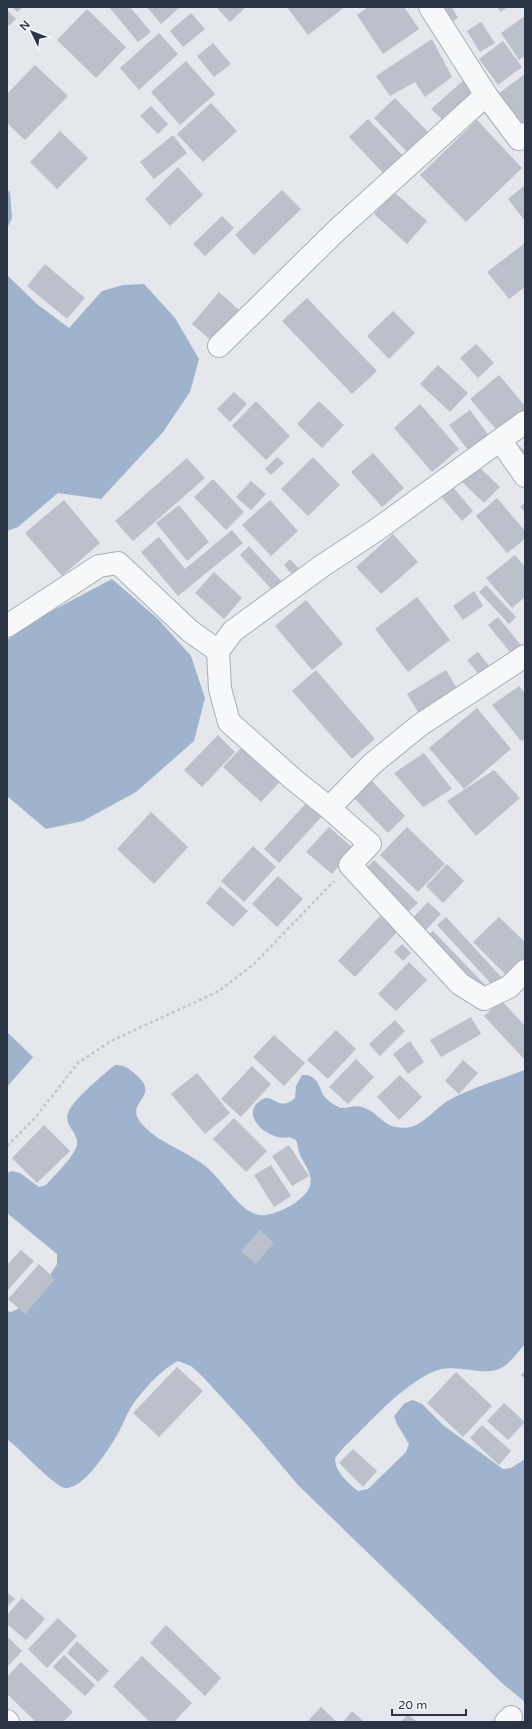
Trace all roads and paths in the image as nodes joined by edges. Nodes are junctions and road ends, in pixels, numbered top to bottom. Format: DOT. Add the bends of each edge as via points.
graph roads {
  1 [pos="430,7"];
  2 [pos="486,95"];
  3 [pos="523,140"];
  4 [pos="218,346"];
  5 [pos="525,422"];
  6 [pos="500,440"];
  7 [pos="525,476"];
  8 [pos="7,626"];
  9 [pos="218,650"];
  10 [pos="525,656"];
  11 [pos="329,808"];
  12 [pos="350,865"];
  13 [pos="525,971"];
  14 [pos="7,1146"];
  1 -- 2 [label="street"];
  2 -- 3 [label="street"];
  2 -- 4 [label="street" via="337,230"];
  5 -- 6 [label="street"];
  6 -- 7 [label="street"];
  6 -- 9 [label="street" via="233,631"];
  8 -- 9 [label="street" via="99,566 118,563 190,631"];
  9 -- 11 [label="street" via="220,689 229,722"];
  10 -- 11 [label="street" via="420,725 372,764"];
  11 -- 12 [label="street" via="370,844"];
  12 -- 13 [label="street" via="460,984 484,999 509,987"];
  12 -- 14 [label="path" via="254,964 219,992 111,1041 78,1063 34,1119"];
}
